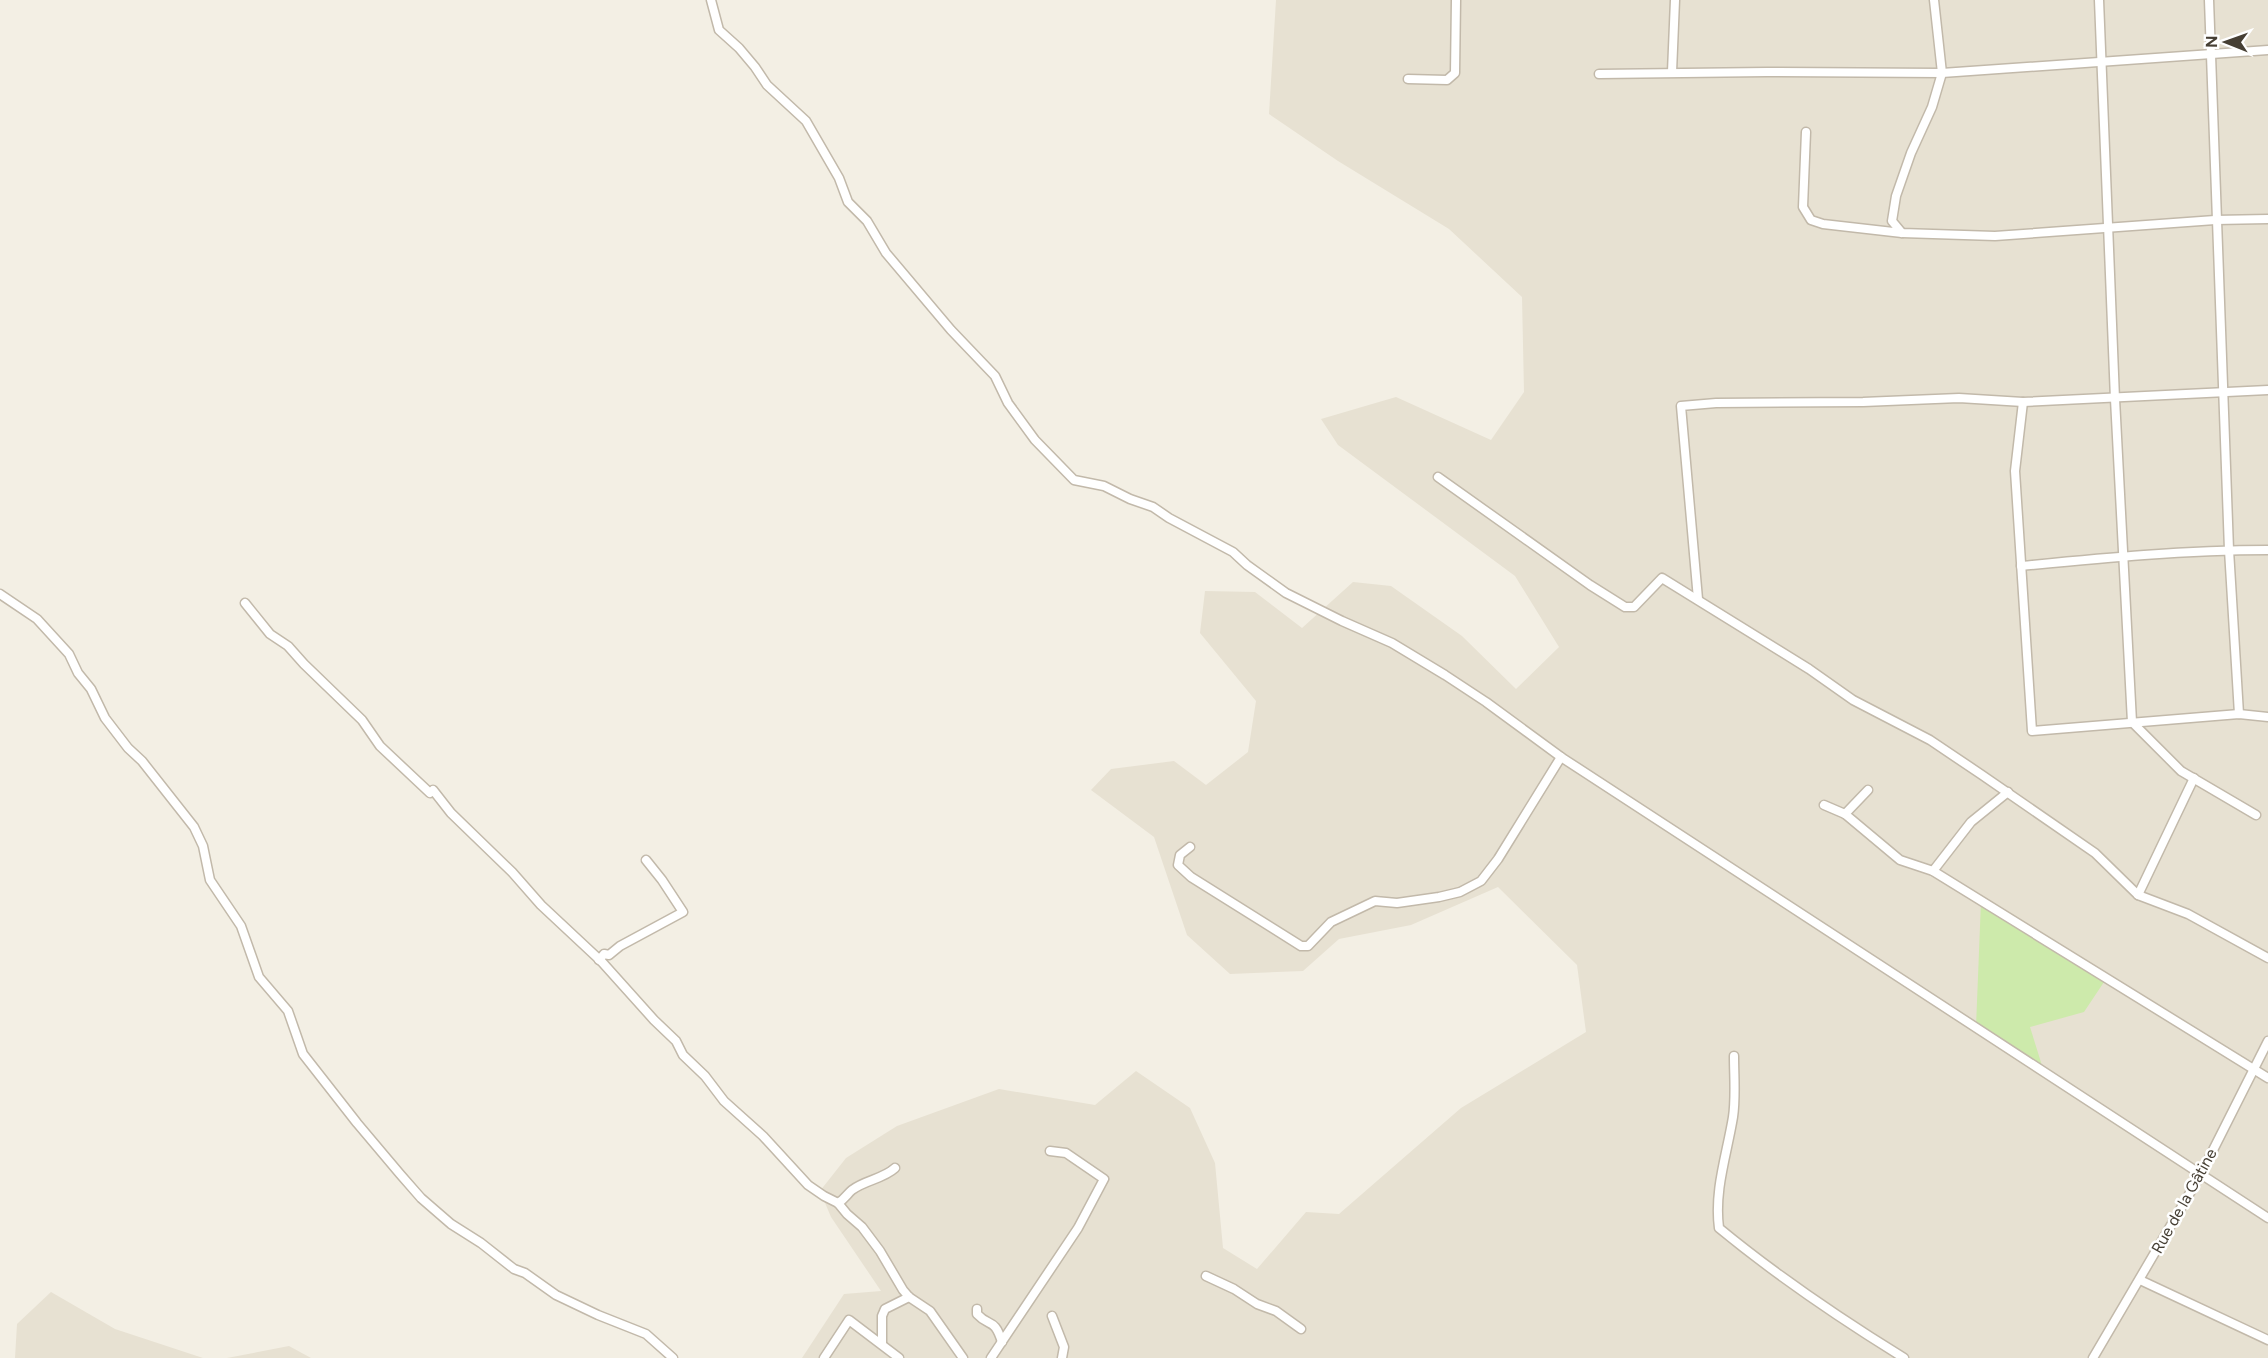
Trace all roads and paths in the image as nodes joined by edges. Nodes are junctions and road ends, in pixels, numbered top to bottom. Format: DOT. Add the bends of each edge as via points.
graph roads {
  1 [pos="711,0"];
  2 [pos="1456,0"];
  3 [pos="1675,0"];
  4 [pos="1934,0"];
  5 [pos="2098,0"];
  6 [pos="2209,0"];
  7 [pos="2268,50"];
  8 [pos="2209,54"];
  9 [pos="2101,62"];
  10 [pos="1672,72"];
  11 [pos="1599,74"];
  12 [pos="1942,74"];
  13 [pos="1408,78"];
  14 [pos="1806,132"];
  15 [pos="2268,219"];
  16 [pos="2215,220"];
  17 [pos="2109,227"];
  18 [pos="1902,233"];
  19 [pos="2268,390"];
  20 [pos="2224,391"];
  21 [pos="2115,399"];
  22 [pos="2023,402"];
  23 [pos="1438,477"];
  24 [pos="2229,550"];
  25 [pos="2268,550"];
  26 [pos="2124,556"];
  27 [pos="2021,566"];
  28 [pos="0,594"];
  29 [pos="1698,599"];
  30 [pos="245,603"];
  31 [pos="2239,714"];
  32 [pos="2268,717"];
  33 [pos="2132,722"];
  34 [pos="1561,757"];
  35 [pos="2194,778"];
  36 [pos="1868,790"];
  37 [pos="2008,792"];
  38 [pos="1824,806"];
  39 [pos="1845,814"];
  40 [pos="2256,815"];
  41 [pos="1190,847"];
  42 [pos="646,860"];
  43 [pos="1933,871"];
  44 [pos="2138,895"];
  45 [pos="2268,958"];
  46 [pos="599,960"];
  47 [pos="2268,1041"];
  48 [pos="1734,1056"];
  49 [pos="2252,1070"];
  50 [pos="2268,1078"];
  51 [pos="1050,1151"];
  52 [pos="895,1168"];
  53 [pos="2201,1174"];
  54 [pos="838,1203"];
  55 [pos="2268,1218"];
  56 [pos="1206,1276"];
  57 [pos="2140,1280"];
  58 [pos="909,1297"];
  59 [pos="977,1309"];
  60 [pos="1052,1316"];
  61 [pos="1301,1329"];
  62 [pos="2268,1340"];
  63 [pos="1002,1342"];
  64 [pos="882,1344"];
  65 [pos="961,1354"];
  66 [pos="673,1358"];
  67 [pos="824,1358"];
  68 [pos="899,1358"];
  69 [pos="949,1358"];
  70 [pos="992,1358"];
  71 [pos="1062,1358"];
  72 [pos="1904,1358"];
  73 [pos="2093,1358"];
  1 -- 34 [label="street" via="719,30 739,48 767,85 806,121 839,178 848,202 867,221 886,254 995,376 1008,404 1035,440 1074,480 1104,486 1153,507 1233,552 1286,593 1392,643 1444,675"];
  2 -- 13 [label="street" via="1455,73 1447,80"];
  3 -- 10 [label="street"];
  4 -- 12 [label="street"];
  5 -- 9 [label="street"];
  6 -- 8 [label="street"];
  7 -- 8 [label="street"];
  8 -- 9 [label="street"];
  8 -- 16 [label="street"];
  9 -- 12 [label="street"];
  9 -- 17 [label="street"];
  10 -- 11 [label="street"];
  10 -- 12 [label="street"];
  12 -- 18 [label="street" via="1896,196 1892,221"];
  14 -- 18 [label="street" via="1803,207 1811,220"];
  15 -- 16 [label="street"];
  16 -- 17 [label="street"];
  16 -- 20 [label="street"];
  17 -- 18 [label="street" via="1995,236"];
  17 -- 21 [label="street"];
  19 -- 20 [label="street"];
  20 -- 21 [label="street"];
  20 -- 24 [label="street"];
  21 -- 22 [label="street"];
  21 -- 26 [label="street"];
  22 -- 27 [label="street" via="2015,471"];
  22 -- 29 [label="street" via="1959,398 1681,406"];
  23 -- 29 [label="street" via="1625,607 1635,607 1662,578"];
  24 -- 25 [label="street"];
  24 -- 26 [label="street"];
  24 -- 31 [label="street"];
  26 -- 27 [label="street"];
  26 -- 33 [label="street"];
  27 -- 33 [label="street" via="2032,731"];
  28 -- 66 [label="street" via="37,619 69,654 105,718 194,827 203,846 210,880 241,926 259,977 288,1011 303,1054 400,1174 443,1218 514,1269 556,1295 646,1334"];
  29 -- 37 [label="street" via="1853,700 1930,740"];
  30 -- 46 [label="street" via="270,633 362,720 398,765 430,793 433,790 541,905"];
  31 -- 32 [label="street"];
  31 -- 33 [label="street"];
  33 -- 35 [label="street" via="2181,771"];
  34 -- 41 [label="street" via="1481,881 1439,897 1397,903 1375,901 1331,922 1308,946 1301,946 1191,877 1178,865 1180,855"];
  34 -- 53 [label="street"];
  35 -- 40 [label="street"];
  35 -- 44 [label="street"];
  36 -- 39 [label="street"];
  37 -- 43 [label="street" via="1971,822"];
  37 -- 44 [label="street" via="2095,853"];
  38 -- 39 [label="street"];
  39 -- 43 [label="street" via="1900,860"];
  42 -- 46 [label="street" via="683,912"];
  43 -- 49 [label="street"];
  44 -- 45 [label="street" via="2188,914"];
  46 -- 54 [label="street" via="676,1041 683,1055 724,1101 808,1185"];
  47 -- 49 [label="street, Rue de la Gâtine"];
  48 -- 72 [label="street" via="1734,1101 1723,1158 1719,1228"];
  49 -- 50 [label="street"];
  49 -- 53 [label="street, Rue de la Gâtine"];
  51 -- 63 [label="street" via="1066,1153 1104,1179 1078,1228"];
  52 -- 54 [label="street" via="852,1190"];
  53 -- 55 [label="street"];
  53 -- 57 [label="street, Rue de la Gâtine"];
  54 -- 58 [label="street" via="862,1227"];
  56 -- 61 [label="street" via="1276,1311"];
  57 -- 62 [label="street"];
  57 -- 73 [label="street, Rue de la Gâtine"];
  58 -- 64 [label="street" via="885,1309"];
  58 -- 65 [label="street" via="930,1311"];
  59 -- 63 [label="street" via="980,1318 998,1330"];
  60 -- 71 [label="street" via="1064,1347"];
  63 -- 70 [label="street"];
  64 -- 67 [label="street" via="849,1320"];
  64 -- 68 [label="street"];
  65 -- 69 [label="street"];
}
